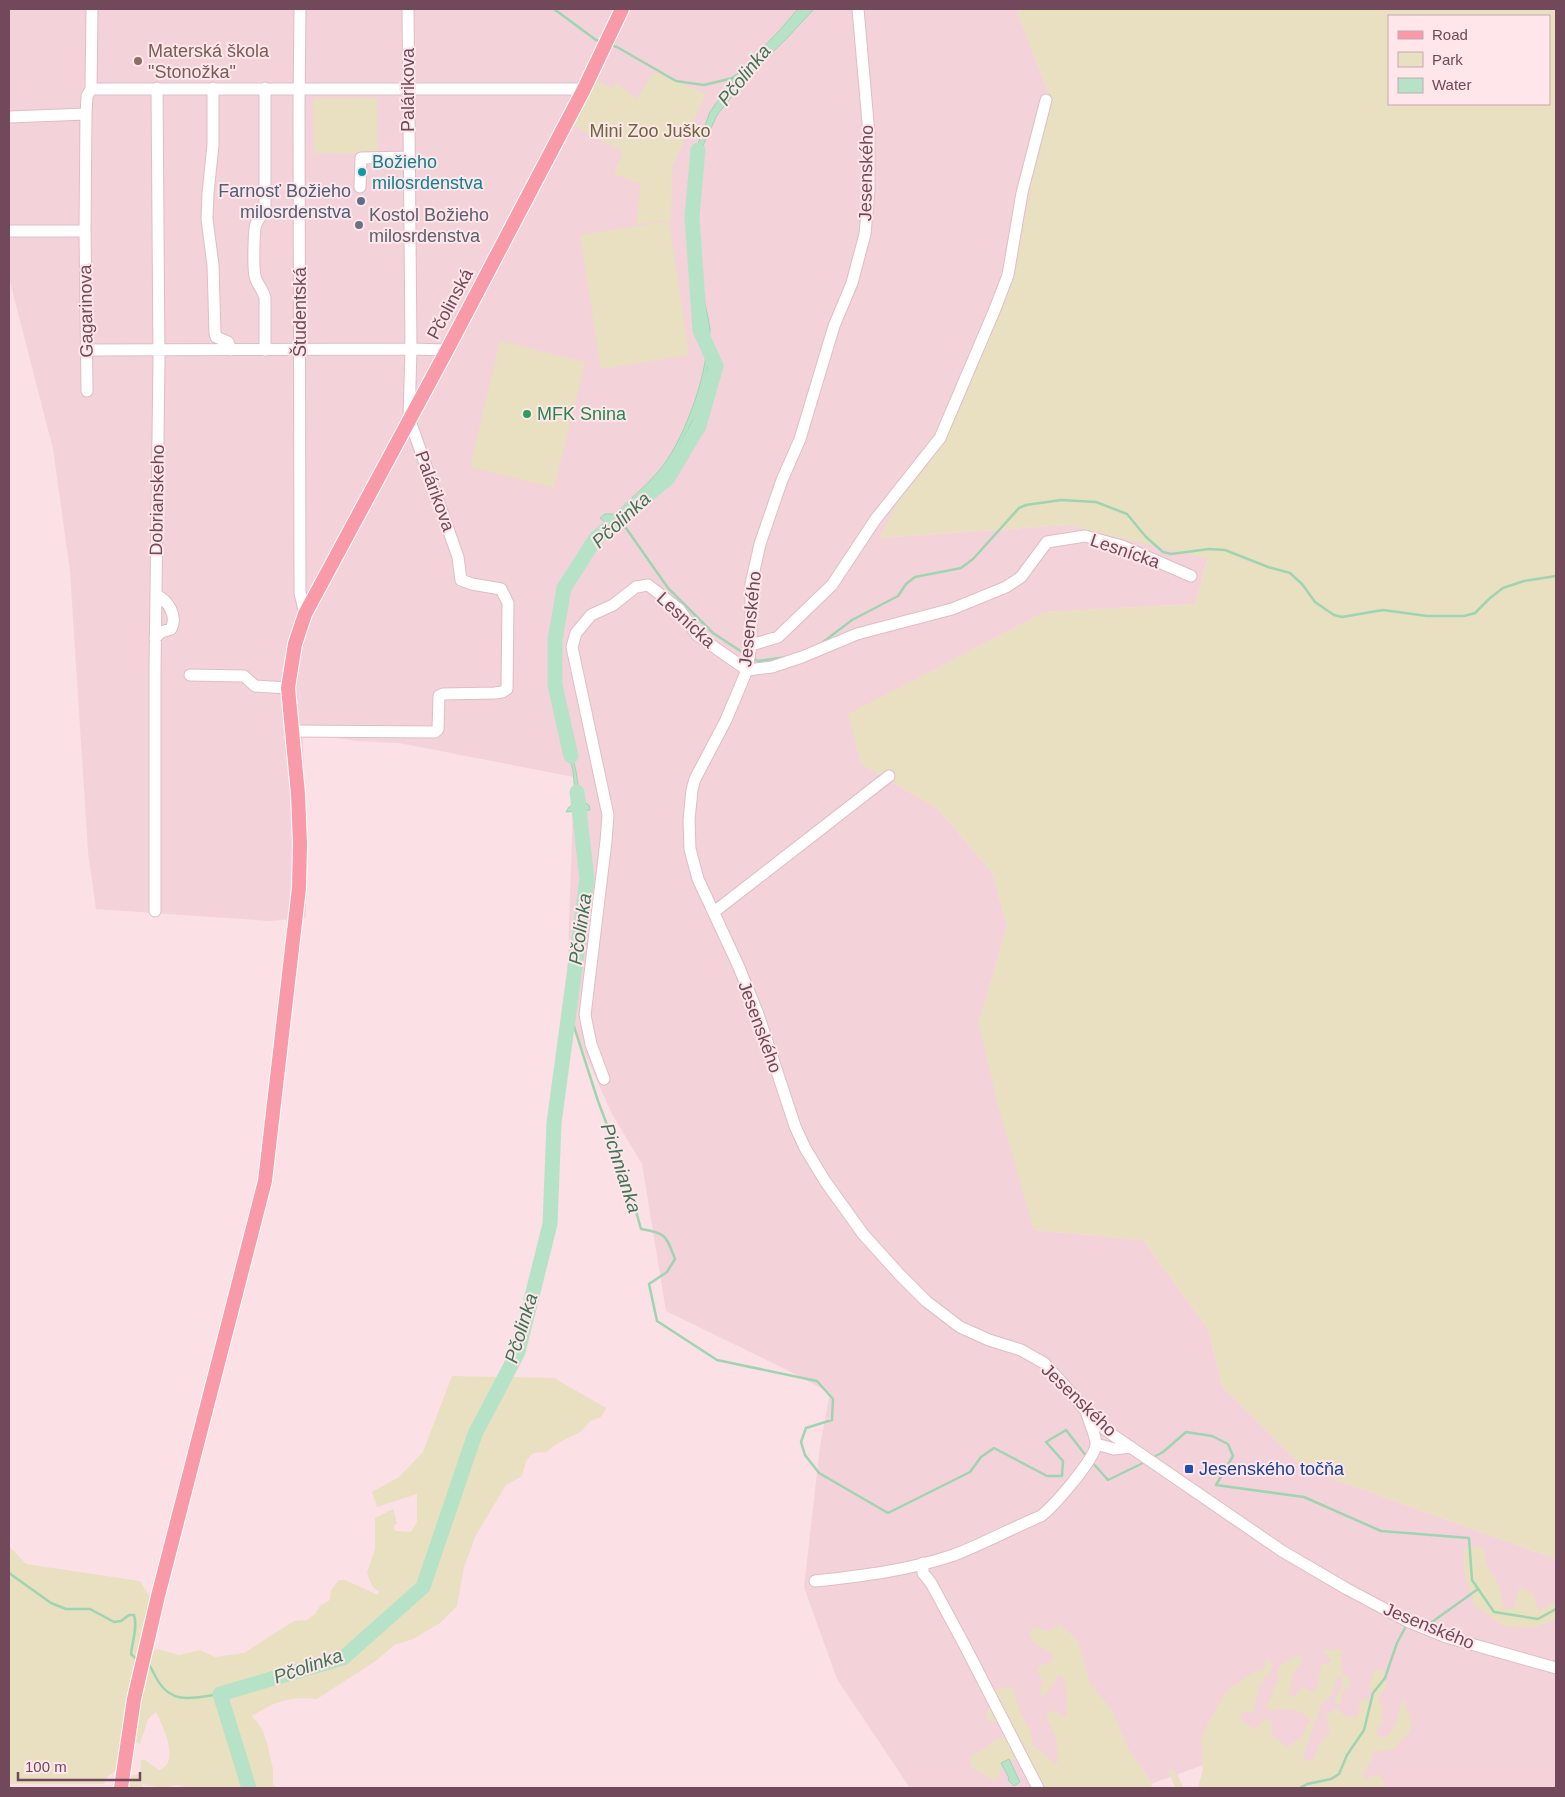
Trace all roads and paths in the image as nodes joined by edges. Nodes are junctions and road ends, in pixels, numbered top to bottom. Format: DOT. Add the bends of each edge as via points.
graph roads {
  1 [pos="92,9"];
  2 [pos="300,9"];
  3 [pos="408,9"];
  4 [pos="622,9"];
  5 [pos="858,9"];
  6 [pos="157,88"];
  7 [pos="213,88"];
  8 [pos="265,88"];
  9 [pos="299,88"];
  10 [pos="408,88"];
  11 [pos="90,89"];
  12 [pos="584,89"];
  13 [pos="1046,100"];
  14 [pos="86,114"];
  15 [pos="9,117"];
  16 [pos="409,157"];
  17 [pos="360,187"];
  18 [pos="9,231"];
  19 [pos="85,231"];
  20 [pos="411,349"];
  21 [pos="86,350"];
  22 [pos="159,350"];
  23 [pos="231,350"];
  24 [pos="265,350"];
  25 [pos="300,350"];
  26 [pos="447,350"];
  27 [pos="87,391"];
  28 [pos="409,418"];
  29 [pos="1191,576"];
  30 [pos="156,595"];
  31 [pos="305,614"];
  32 [pos="155,638"];
  33 [pos="751,645"];
  34 [pos="747,670"];
  35 [pos="190,675"];
  36 [pos="288,688"];
  37 [pos="292,731"];
  38 [pos="889,776"];
  39 [pos="155,911"];
  40 [pos="714,912"];
  41 [pos="604,1079"];
  42 [pos="1085,1410"];
  43 [pos="1096,1444"];
  44 [pos="1131,1447"];
  45 [pos="923,1563"];
  46 [pos="816,1581"];
  47 [pos="1556,1668"];
  48 [pos="121,1788"];
  49 [pos="1038,1788"];
  1 -- 11 [label="street, Gagarinova"];
  2 -- 9 [label="street, Študentská"];
  3 -- 10 [label="street, Palárikova"];
  4 -- 12 [label="main road, Pčolinská"];
  5 -- 33 [label="street, Jesenského" via="869,134 865,234 800,439 760,544 751,584"];
  6 -- 7 [label="street"];
  6 -- 11 [label="street"];
  6 -- 22 [label="street, Dobrianskeho"];
  7 -- 8 [label="street"];
  7 -- 23 [label="street" via="213,145 207,218 213,265 214,333 228,342"];
  8 -- 9 [label="street"];
  8 -- 24 [label="street" via="265,206 255,226 255,275 265,298"];
  9 -- 10 [label="street"];
  9 -- 25 [label="street, Študentská"];
  10 -- 12 [label="street"];
  10 -- 16 [label="street, Palárikova"];
  11 -- 14 [label="street, Gagarinova"];
  12 -- 26 [label="main road, Pčolinská"];
  13 -- 33 [label="street" via="1022,193 1008,274 940,438 875,520 832,585 778,637"];
  14 -- 15 [label="street"];
  14 -- 19 [label="street, Gagarinova"];
  16 -- 17 [label="street" via="361,158"];
  16 -- 20 [label="street, Palárikova"];
  18 -- 19 [label="street"];
  19 -- 21 [label="street, Gagarinova"];
  20 -- 25 [label="street"];
  20 -- 26 [label="street"];
  20 -- 28 [label="street, Palárikova"];
  21 -- 22 [label="street"];
  21 -- 27 [label="street, Gagarinova"];
  22 -- 23 [label="street"];
  22 -- 30 [label="street, Dobrianskeho"];
  23 -- 24 [label="street"];
  24 -- 25 [label="street"];
  25 -- 31 [label="street, Študentská" via="300,593"];
  26 -- 28 [label="main road, Pčolinská"];
  28 -- 31 [label="main road, Pčolinská"];
  28 -- 37 [label="street, Palárikova" via="458,557 461,580 502,589 508,603 508,689 494,693 442,694 439,696 439,723 435,732"];
  29 -- 34 [label="street, Lesnícka" via="1122,546 1085,536 1047,542 1021,577 1006,587 952,608 857,634 779,665"];
  30 -- 32 [label="street, Dobrianskeho"];
  30 -- 32 [label="street" via="163,598 172,610 174,624"];
  31 -- 36 [label="main road, Pčolinská" via="295,644"];
  32 -- 39 [label="street, Dobrianskeho"];
  33 -- 34 [label="street, Jesenského"];
  34 -- 40 [label="street, Jesenského" via="692,790 690,849 698,879"];
  34 -- 41 [label="street, Lesnícka" via="698,635 679,610 648,585 636,587 613,605 591,615 576,633 572,647 608,815 585,1016"];
  35 -- 36 [label="street" via="244,676 255,686"];
  36 -- 37 [label="main road, Pčolinská"];
  37 -- 48 [label="main road, Pčolinská" via="300,844 299,888 264,1181 134,1699"];
  38 -- 40 [label="street"];
  40 -- 42 [label="street, Jesenského" via="758,1014 805,1148 863,1234 933,1306 960,1327 1021,1350 1044,1363"];
  42 -- 43 [label="street"];
  42 -- 44 [label="street, Jesenského" via="1107,1431"];
  43 -- 44 [label="street" via="1114,1449"];
  43 -- 45 [label="street" via="1088,1461 1061,1497 1041,1516 955,1554"];
  44 -- 47 [label="street, Jesenského" via="1282,1551 1410,1622 1446,1637"];
  45 -- 46 [label="street" via="855,1577"];
  45 -- 49 [label="street" via="923,1573"];
}
